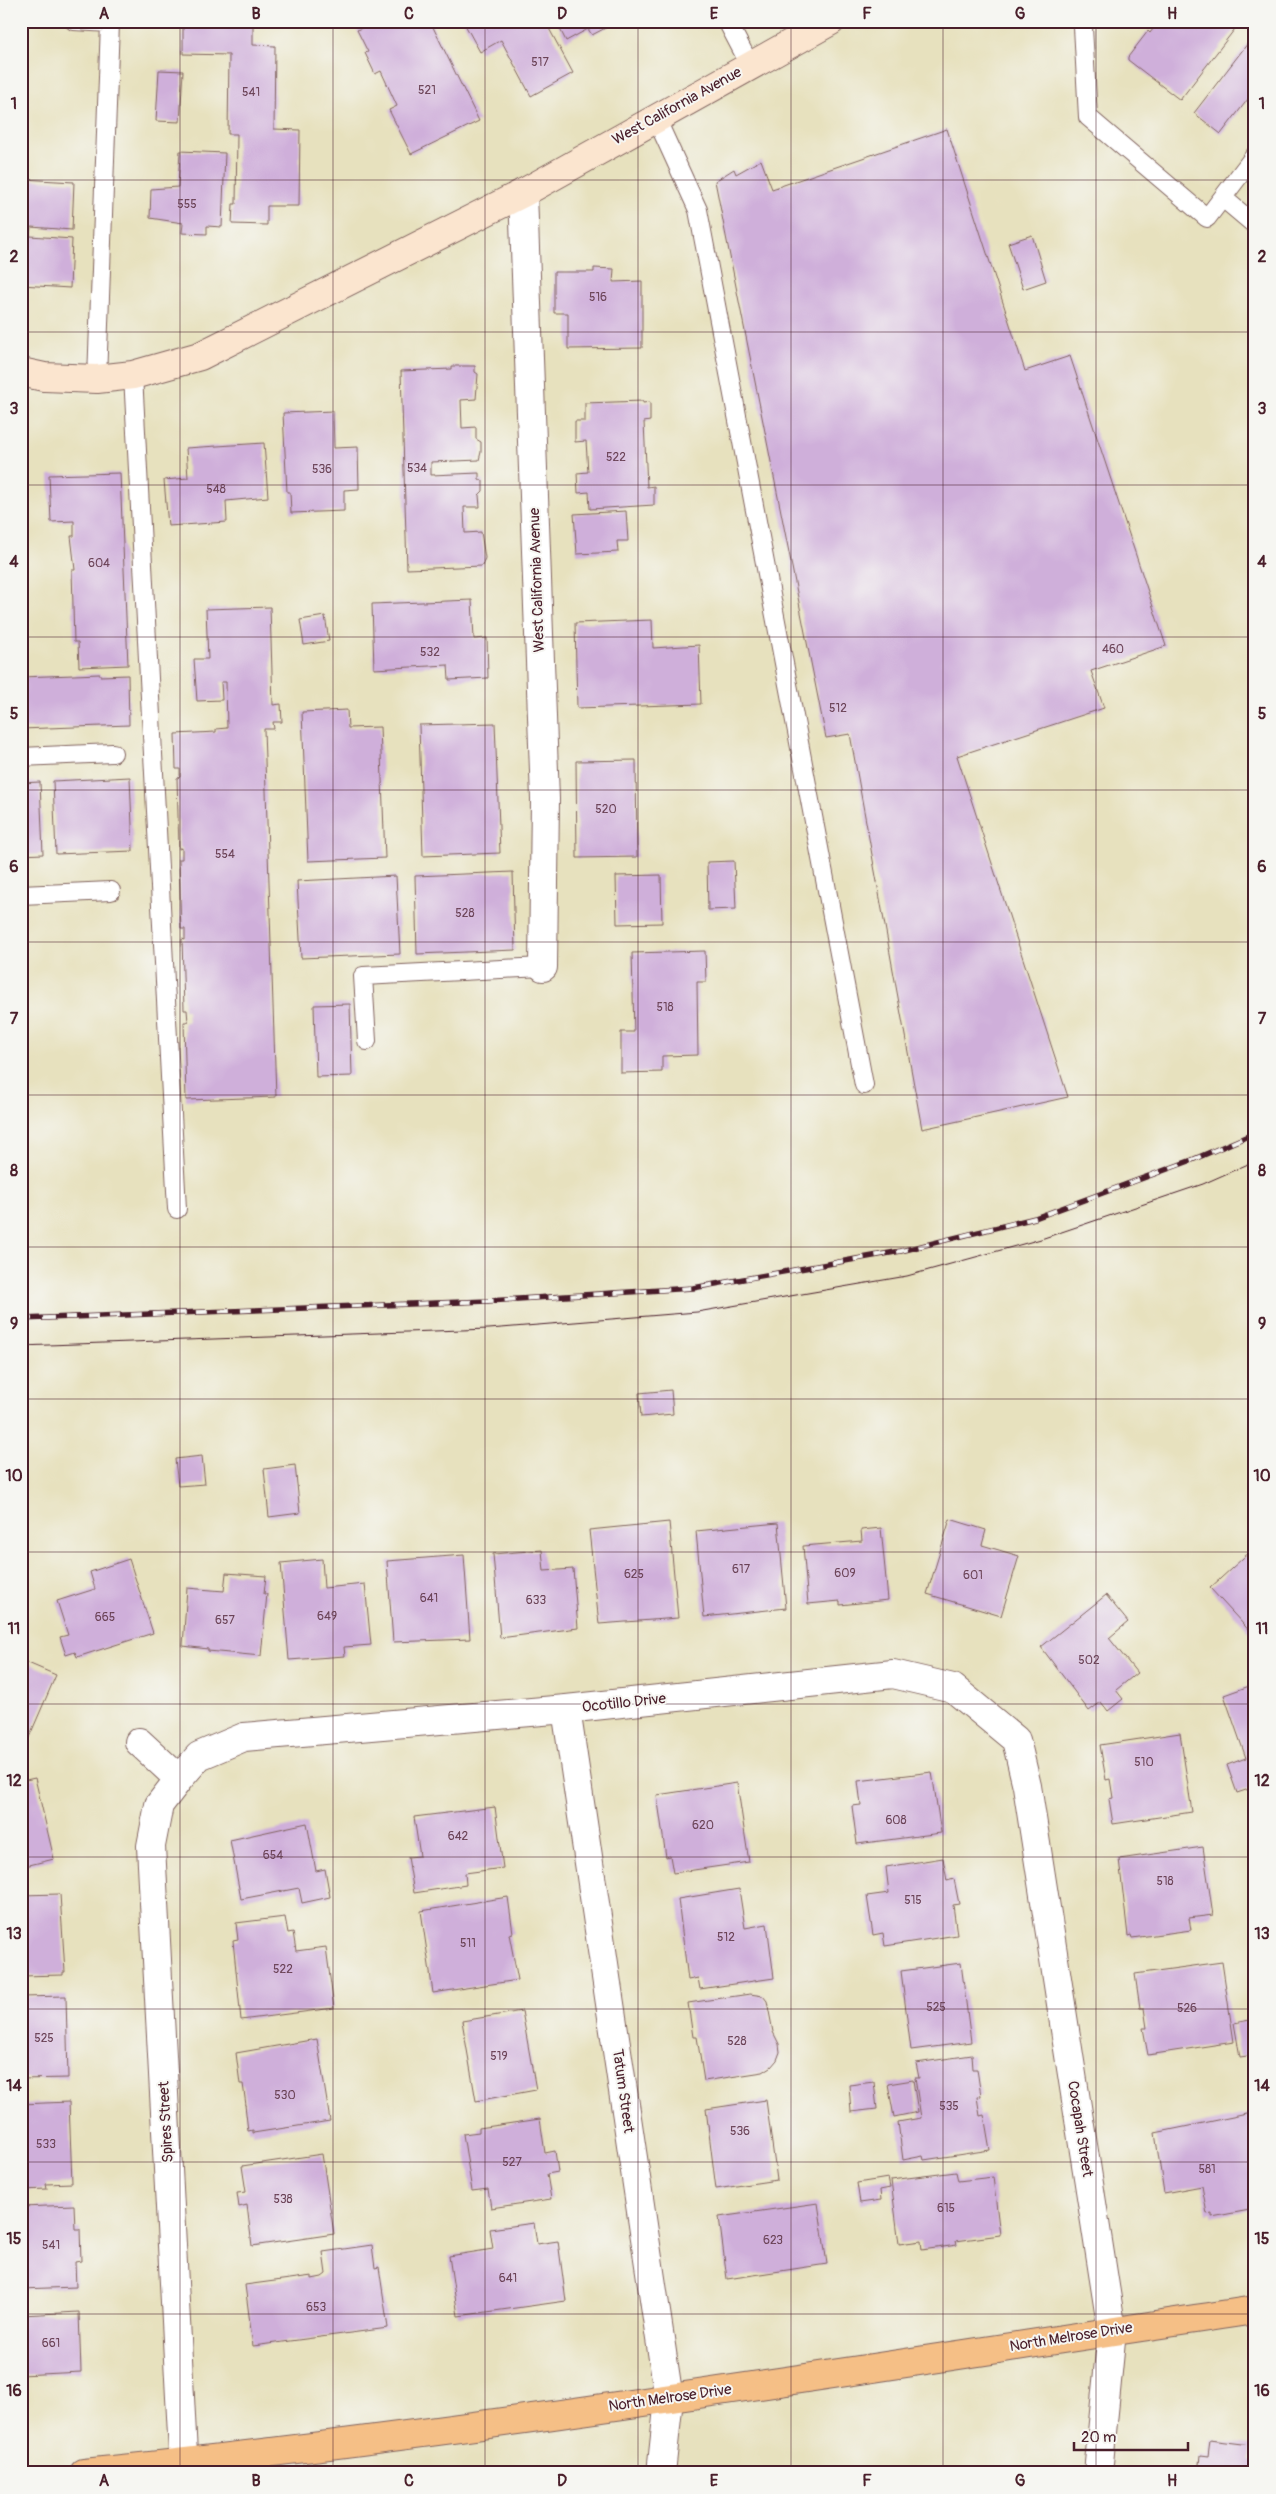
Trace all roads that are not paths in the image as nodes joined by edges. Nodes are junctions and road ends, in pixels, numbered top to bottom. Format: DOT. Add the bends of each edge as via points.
graph roads {
  1 [pos="74,21"];
  2 [pos="727,21"];
  3 [pos="831,21"];
  4 [pos="1080,21"];
  5 [pos="110,22"];
  6 [pos="750,65"];
  7 [pos="656,118"];
  8 [pos="1255,155"];
  9 [pos="523,193"];
  10 [pos="1223,198"];
  11 [pos="1255,224"];
  12 [pos="21,372"];
  13 [pos="133,375"];
  14 [pos="97,378"];
  15 [pos="113,753"];
  16 [pos="21,757"];
  17 [pos="111,891"];
  18 [pos="21,895"];
  19 [pos="543,967"];
  20 [pos="367,1041"];
  21 [pos="864,1085"];
  22 [pos="177,1209"];
  23 [pos="566,1709"];
  24 [pos="139,1742"];
  25 [pos="179,1779"];
  26 [pos="1027,1786"];
  27 [pos="1255,2310"];
  28 [pos="1112,2331"];
  29 [pos="669,2399"];
  30 [pos="185,2468"];
  31 [pos="84,2473"];
  32 [pos="661,2473"];
  33 [pos="1098,2473"];
  1 -- 5 [label="lane"];
  2 -- 6 [label="lane"];
  3 -- 6 [label="street, West California Avenue"];
  4 -- 10 [label="lane" via="1083,26 1088,117 1207,218"];
  5 -- 14 [label="lane"];
  6 -- 7 [label="street, West California Avenue"];
  7 -- 9 [label="street, West California Avenue"];
  7 -- 21 [label="lane" via="698,210"];
  8 -- 10 [label="lane"];
  9 -- 13 [label="street, West California Avenue" via="200,356"];
  9 -- 19 [label="street, West California Avenue" via="545,799"];
  10 -- 11 [label="lane"];
  12 -- 14 [label="street, West California Avenue" via="44,377"];
  13 -- 14 [label="street, West California Avenue"];
  13 -- 22 [label="lane"];
  15 -- 16 [label="lane"];
  17 -- 18 [label="lane"];
  19 -- 20 [label="lane" via="363,976"];
  23 -- 25 [label="street, Ocotillo Drive" via="244,1737 199,1756"];
  23 -- 26 [label="street, Ocotillo Drive" via="893,1674 953,1688 1016,1740"];
  23 -- 29 [label="street, Tatum Street"];
  24 -- 25 [label="street"];
  25 -- 30 [label="street, Spires Street" via="159,1805 151,1846"];
  26 -- 28 [label="street, Cocapah Street"];
  27 -- 28 [label="main road, North Melrose Drive"];
  28 -- 29 [label="main road, North Melrose Drive"];
  28 -- 33 [label="street, Cocapah Street"];
  29 -- 30 [label="main road, North Melrose Drive"];
  29 -- 32 [label="street, Tatum Street"];
  30 -- 31 [label="main road, North Melrose Drive"];
}
